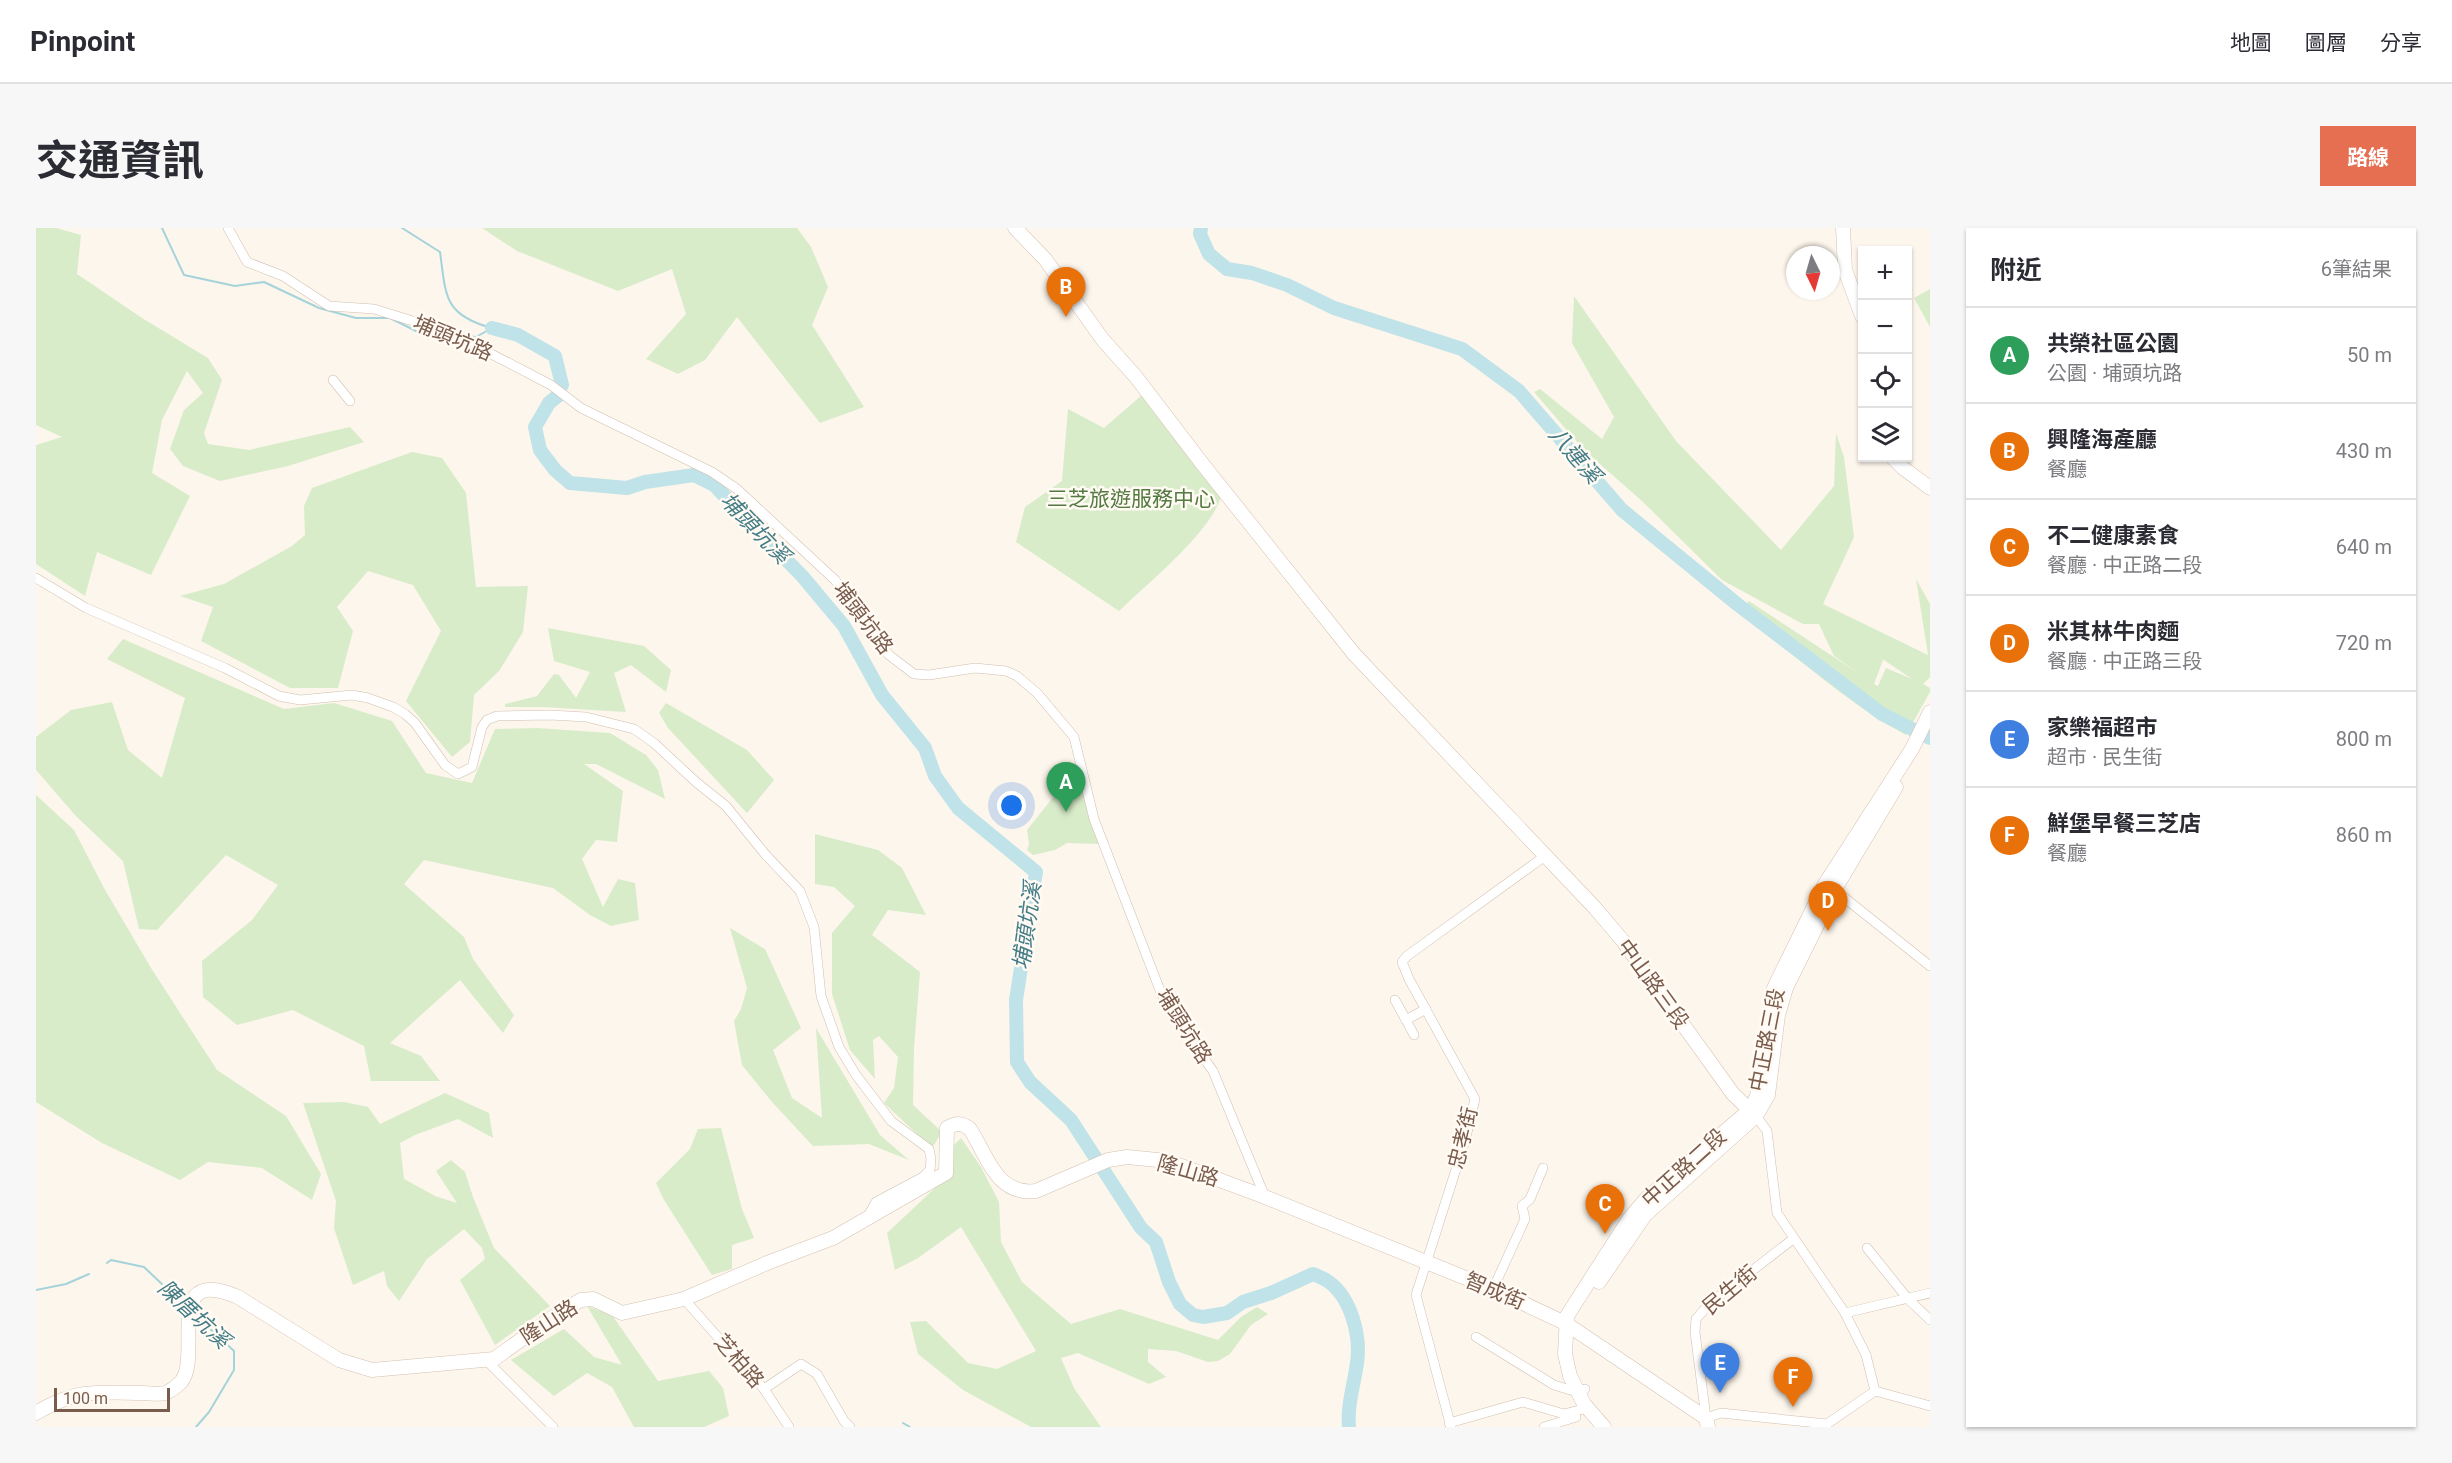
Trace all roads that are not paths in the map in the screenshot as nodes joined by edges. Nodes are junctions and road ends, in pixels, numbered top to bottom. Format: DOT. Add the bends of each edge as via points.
graph roads {
  1 [pos="228,228"];
  2 [pos="1015,228"];
  3 [pos="1843,228"];
  4 [pos="1858,303"];
  5 [pos="333,380"];
  6 [pos="350,401"];
  7 [pos="1897,462"];
  8 [pos="1930,488"];
  9 [pos="36,578"];
  10 [pos="1929,713"];
  11 [pos="1545,856"];
  12 [pos="1830,886"];
  13 [pos="1930,966"];
  14 [pos="1395,1000"];
  15 [pos="1426,1009"];
  16 [pos="1406,1020"];
  17 [pos="1414,1035"];
  18 [pos="1753,1112"];
  19 [pos="1544,1168"];
  20 [pos="1265,1197"];
  21 [pos="867,1217"];
  22 [pos="1793,1239"];
  23 [pos="1867,1248"];
  24 [pos="1425,1262"];
  25 [pos="1493,1289"];
  26 [pos="1930,1293"];
  27 [pos="684,1299"];
  28 [pos="1908,1299"];
  29 [pos="1845,1313"];
  30 [pos="1930,1320"];
  31 [pos="1570,1325"];
  32 [pos="1476,1337"];
  33 [pos="486,1360"];
  34 [pos="764,1389"];
  35 [pos="1581,1390"];
  36 [pos="1875,1391"];
  37 [pos="1930,1406"];
  38 [pos="1590,1411"];
  39 [pos="36,1413"];
  40 [pos="1707,1423"];
  41 [pos="1450,1425"];
  42 [pos="553,1427"];
  43 [pos="789,1427"];
  44 [pos="850,1427"];
  45 [pos="1544,1427"];
  46 [pos="1604,1427"];
  47 [pos="1614,1427"];
  1 -- 20 [label="street, 埔頭坑路" via="248,262 283,276 329,306 374,309 466,341 546,382 581,408 712,472 737,489 835,580 889,655 914,674 975,668 1006,671 1037,693 1074,737 1094,819 1157,983 1173,1015 1212,1071"];
  2 -- 11 [label="street, 中山路三段" via="1045,259 1103,340 1354,654"];
  3 -- 4 [label="street" via="1845,270"];
  5 -- 6 [label="street"];
  7 -- 8 [label="street"];
  9 -- 21 [label="street" via="86,608 225,668 279,696 300,700 352,695 393,707 415,723 445,765 458,774 472,767 482,728 487,720 497,716 586,717 634,729 654,743 726,806 800,891 814,927 821,996 839,1047 891,1121 929,1149 930,1170 876,1202"];
  10 -- 12 [label="street, 中正路三段" via="1915,744"];
  11 -- 15 [label="street, 忠孝街" via="1402,962"];
  11 -- 18 [label="street, 中山路三段" via="1623,941 1734,1094"];
  12 -- 13 [label="street"];
  12 -- 18 [label="street, 中正路三段" via="1774,988"];
  14 -- 16 [label="street"];
  15 -- 16 [label="street"];
  15 -- 24 [label="street, 忠孝街" via="1474,1099 1466,1141"];
  16 -- 17 [label="street"];
  18 -- 22 [label="street" via="1767,1131 1777,1213"];
  18 -- 31 [label="street, 中正路二段" via="1674,1173 1639,1207 1569,1310"];
  19 -- 25 [label="street" via="1530,1199 1522,1206 1525,1219"];
  20 -- 21 [label="street, 隆山路" via="1168,1161 1127,1157 1089,1167 1036,1191 1014,1190 999,1179 970,1129 955,1124 947,1128 946,1173"];
  20 -- 24 [label="street, 智成街"];
  21 -- 27 [label="street, 隆山路" via="833,1238"];
  22 -- 29 [label="street"];
  22 -- 40 [label="street, 民生街" via="1696,1319"];
  23 -- 28 [label="street"];
  24 -- 25 [label="street, 智成街"];
  24 -- 41 [label="street, 忠孝街" via="1416,1295"];
  25 -- 31 [label="street, 智成街"];
  26 -- 28 [label="street"];
  27 -- 33 [label="street, 隆山路" via="622,1313 592,1299 581,1300 494,1359"];
  27 -- 34 [label="street, 芝柏路"];
  28 -- 29 [label="street"];
  28 -- 30 [label="street"];
  29 -- 36 [label="street" via="1866,1355"];
  31 -- 35 [label="street"];
  31 -- 40 [label="street, 智成街"];
  32 -- 35 [label="street" via="1554,1385"];
  33 -- 39 [label="street, 隆山路" via="372,1370 339,1359 238,1297 209,1290 195,1296 189,1309 187,1371 165,1394 77,1395"];
  33 -- 42 [label="street"];
  34 -- 43 [label="street, 芝柏路"];
  34 -- 44 [label="street" via="801,1364 817,1374"];
  35 -- 38 [label="street"];
  35 -- 47 [label="street"];
  36 -- 37 [label="street"];
  36 -- 40 [label="street" via="1827,1424 1721,1413"];
  38 -- 41 [label="street" via="1564,1414 1523,1402"];
  38 -- 45 [label="street"];
  38 -- 46 [label="street"];
}
